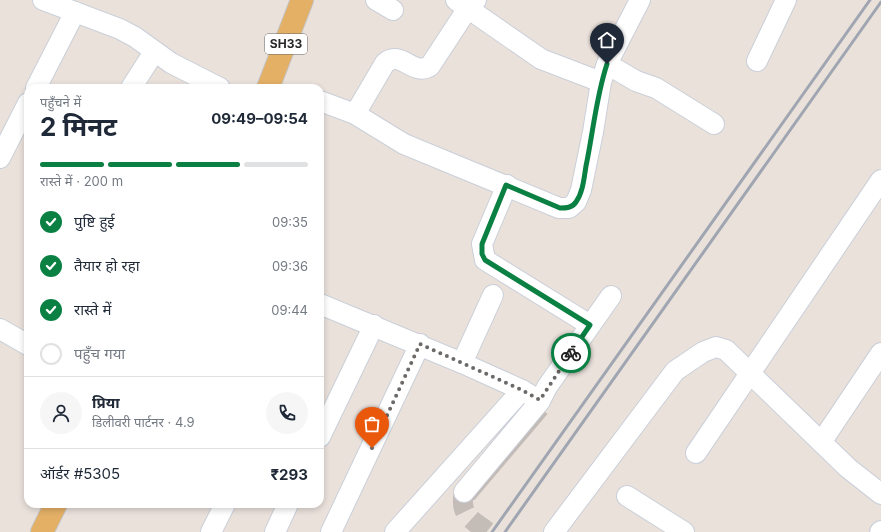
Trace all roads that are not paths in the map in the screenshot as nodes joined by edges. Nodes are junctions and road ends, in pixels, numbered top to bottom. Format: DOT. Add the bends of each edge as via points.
graph roads {
  1 [pos="43,0"];
  2 [pos="302,0"];
  3 [pos="786,0"];
  4 [pos="638,1"];
  5 [pos="467,3"];
  6 [pos="74,12"];
  7 [pos="154,52"];
  8 [pos="757,61"];
  9 [pos="604,73"];
  10 [pos="38,84"];
  11 [pos="134,84"];
  12 [pos="212,84"];
  13 [pos="274,84"];
  14 [pos="324,102"];
  15 [pos="24,111"];
  16 [pos="355,114"];
  17 [pos="714,124"];
  18 [pos="0,158"];
  19 [pos="881,180"];
  20 [pos="506,185"];
  21 [pos="493,295"];
  22 [pos="611,296"];
  23 [pos="324,307"];
  24 [pos="374,325"];
  25 [pos="590,325"];
  26 [pos="0,329"];
  27 [pos="24,343"];
  28 [pos="420,344"];
  29 [pos="881,354"];
  30 [pos="462,363"];
  31 [pos="750,374"];
  32 [pos="522,390"];
  33 [pos="540,400"];
  34 [pos="324,429"];
  35 [pos="822,441"];
  36 [pos="696,453"];
  37 [pos="464,492"];
  38 [pos="881,494"];
  39 [pos="627,496"];
  40 [pos="54,508"];
  41 [pos="223,508"];
  42 [pos="286,508"];
  43 [pos="45,531"];
  44 [pos="211,532"];
  45 [pos="275,532"];
  46 [pos="331,532"];
  47 [pos="395,532"];
  48 [pos="554,532"];
  49 [pos="684,532"];
  1 -- 6 [label="street"];
  2 -- 13 [label="main road, SH33"];
  3 -- 8 [label="street"];
  4 -- 9 [label="street"];
  5 -- 9 [label="street" via="541,59"];
  5 -- 16 [label="street" via="430,66 417,69 396,58 390,59"];
  6 -- 7 [label="street" via="125,31"];
  6 -- 10 [label="street"];
  7 -- 11 [label="street"];
  7 -- 12 [label="street"];
  9 -- 17 [label="street" via="656,88"];
  9 -- 20 [label="street" via="581,190 576,202 569,208 560,208"];
  14 -- 16 [label="street"];
  15 -- 18 [label="street"];
  16 -- 20 [label="street" via="404,144"];
  19 -- 31 [label="street"];
  20 -- 25 [label="street" via="482,244 485,260"];
  21 -- 30 [label="street"];
  22 -- 25 [label="street"];
  23 -- 24 [label="street"];
  24 -- 28 [label="street"];
  24 -- 34 [label="street"];
  25 -- 33 [label="street"];
  26 -- 27 [label="street"];
  28 -- 30 [label="street"];
  28 -- 46 [label="street"];
  29 -- 35 [label="street"];
  30 -- 32 [label="street"];
  31 -- 35 [label="street"];
  31 -- 36 [label="street"];
  31 -- 48 [label="street" via="726,350 716,347 703,352 675,371"];
  32 -- 33 [label="street"];
  32 -- 47 [label="street"];
  33 -- 37 [label="street"];
  35 -- 38 [label="street" via="848,468"];
  39 -- 49 [label="street"];
  40 -- 43 [label="main road"];
  41 -- 44 [label="street"];
  42 -- 45 [label="street"];
}
